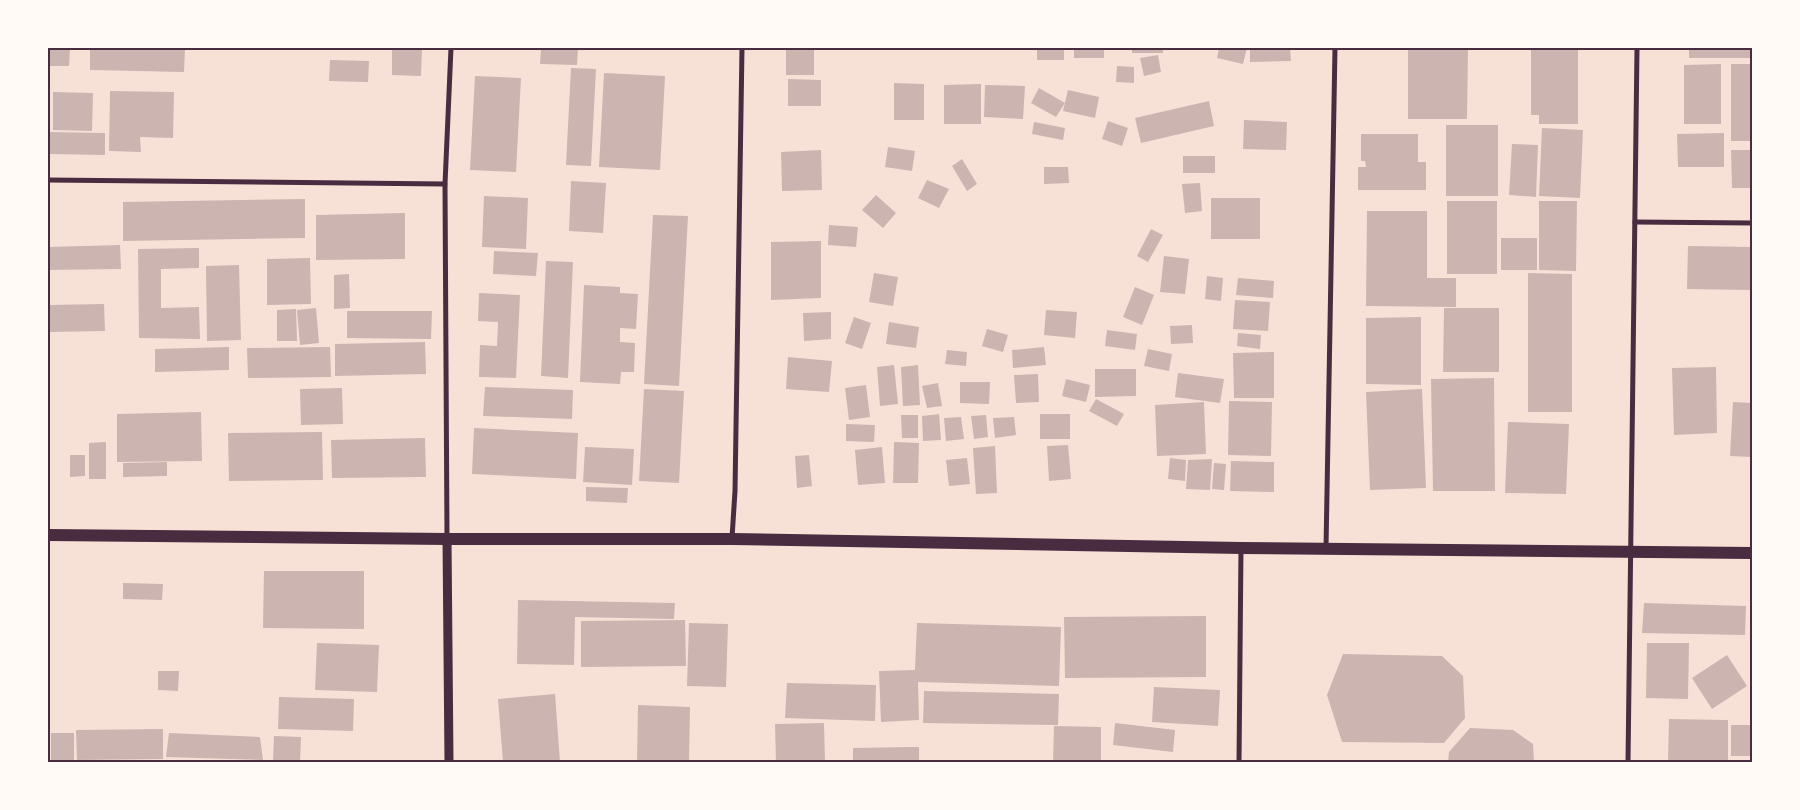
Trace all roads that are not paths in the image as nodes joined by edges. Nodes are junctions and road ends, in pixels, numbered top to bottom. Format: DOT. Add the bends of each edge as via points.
graph roads {
  1 [pos="451,48"];
  2 [pos="742,48"];
  3 [pos="1335,48"];
  4 [pos="1637,48"];
  5 [pos="48,180"];
  6 [pos="445,184"];
  7 [pos="1635,222"];
  8 [pos="1752,223"];
  9 [pos="48,535"];
  10 [pos="447,539"];
  11 [pos="732,539"];
  12 [pos="1241,548"];
  13 [pos="1326,548"];
  14 [pos="1630,552"];
  15 [pos="1752,553"];
  16 [pos="449,762"];
  17 [pos="1239,762"];
  18 [pos="1628,762"];
  1 -- 6 [label="street"];
  2 -- 11 [label="street"];
  3 -- 13 [label="street"];
  4 -- 7 [label="street"];
  5 -- 6 [label="street"];
  6 -- 10 [label="street"];
  7 -- 8 [label="street"];
  7 -- 14 [label="street"];
  9 -- 10 [label="main road"];
  10 -- 11 [label="main road"];
  10 -- 16 [label="street"];
  11 -- 12 [label="main road"];
  12 -- 13 [label="main road"];
  12 -- 17 [label="street"];
  13 -- 14 [label="main road"];
  14 -- 15 [label="main road"];
  14 -- 18 [label="street"];
}
